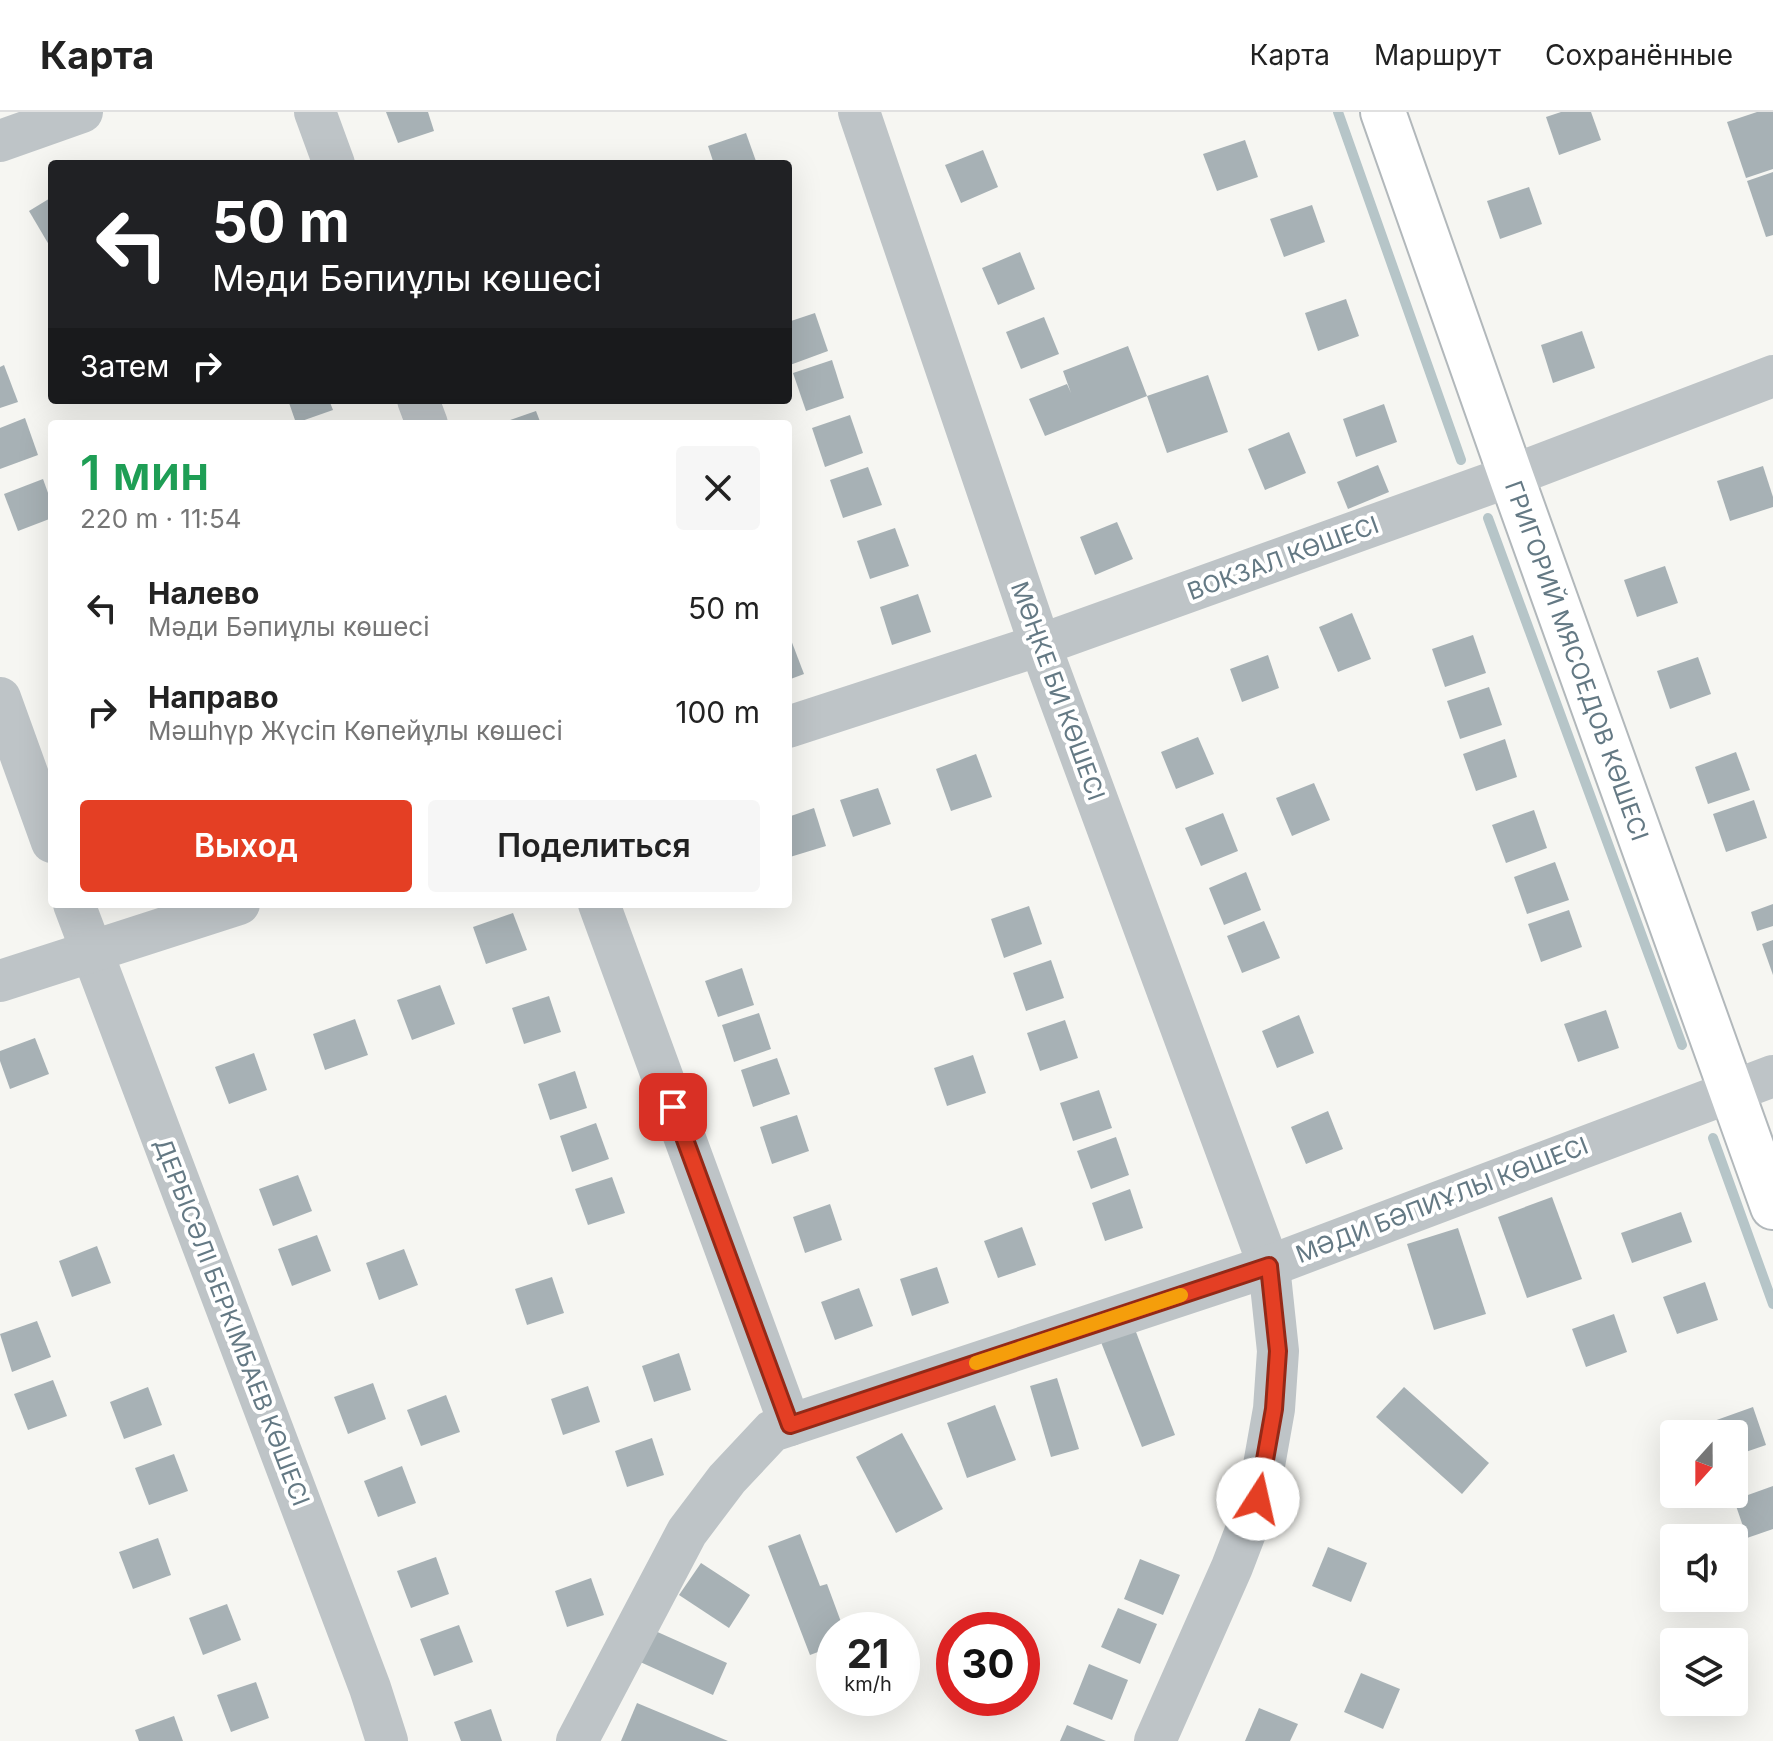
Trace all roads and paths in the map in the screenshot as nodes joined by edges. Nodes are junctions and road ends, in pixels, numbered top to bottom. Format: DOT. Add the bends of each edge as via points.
graph roads {
  1 [pos="82,112"];
  2 [pos="315,112"];
  3 [pos="859,112"];
  4 [pos="1383,112"];
  5 [pos="0,141"];
  6 [pos="333,160"];
  7 [pos="1773,376"];
  8 [pos="1511,476"];
  9 [pos="1040,645"];
  10 [pos="0,698"];
  11 [pos="792,726"];
  12 [pos="48,831"];
  13 [pos="75,908"];
  14 [pos="226,908"];
  15 [pos="600,908"];
  16 [pos="91,951"];
  17 [pos="0,981"];
  18 [pos="1773,1076"];
  19 [pos="1731,1091"];
  20 [pos="1773,1207"];
  21 [pos="1269,1266"];
  22 [pos="790,1425"];
  23 [pos="387,1741"];
  24 [pos="577,1741"];
  25 [pos="1155,1741"];
  1 -- 5 [label="street"];
  2 -- 6 [label="street"];
  3 -- 9 [label="street, МӨҢКЕ БИ КӨШЕСІ"];
  4 -- 8 [label="main road, ГРИГОРИЙ МЯСОЕДОВ КӨШЕСІ"];
  7 -- 8 [label="street, ВОКЗАЛ КӨШЕСІ"];
  8 -- 9 [label="street, ВОКЗАЛ КӨШЕСІ"];
  8 -- 19 [label="main road, ГРИГОРИЙ МЯСОЕДОВ КӨШЕСІ"];
  9 -- 11 [label="street, ВОКЗАЛ КӨШЕСІ"];
  9 -- 21 [label="street, МӨҢКЕ БИ КӨШЕСІ"];
  10 -- 12 [label="street"];
  13 -- 16 [label="street, ДЕРБІСӘЛІ БЕРКІМБАЕВ КӨШЕСІ"];
  14 -- 16 [label="street"];
  15 -- 22 [label="street"];
  16 -- 17 [label="street"];
  16 -- 23 [label="street, ДЕРБІСӘЛІ БЕРКІМБАЕВ КӨШЕСІ"];
  18 -- 19 [label="street, МӘДИ БӘПИҰЛЫ КӨШЕСІ"];
  19 -- 20 [label="main road, ГРИГОРИЙ МЯСОЕДОВ КӨШЕСІ"];
  19 -- 21 [label="street, МӘДИ БӘПИҰЛЫ КӨШЕСІ"];
  21 -- 22 [label="street, МӘДИ БӘПИҰЛЫ КӨШЕСІ"];
  21 -- 25 [label="street, МӨҢКЕ БИ КӨШЕСІ" via="1278,1351 1258,1499"];
  22 -- 24 [label="street, МӘДИ БӘПИҰЛЫ КӨШЕСІ" via="772,1431 687,1532"];
}
